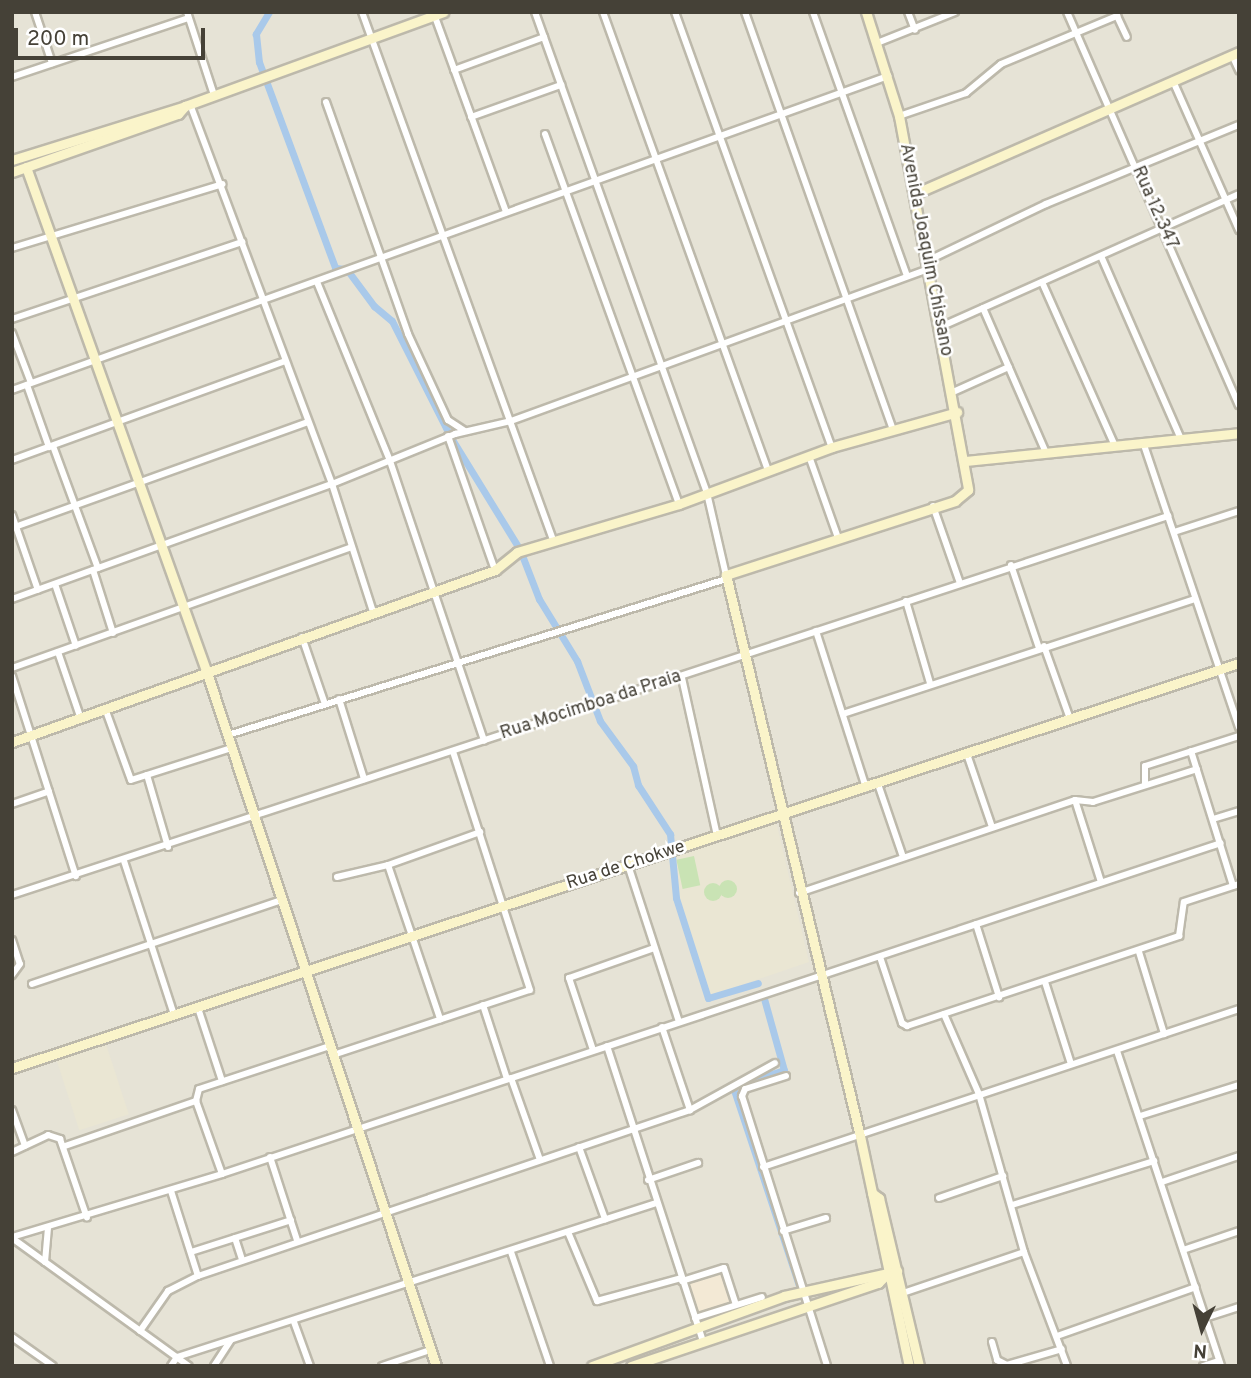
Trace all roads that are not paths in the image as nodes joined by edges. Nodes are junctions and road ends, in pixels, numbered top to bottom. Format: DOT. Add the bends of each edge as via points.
graph roads {
  1 [pos="35,12"];
  2 [pos="362,12"];
  3 [pos="535,12"];
  4 [pos="603,12"];
  5 [pos="675,12"];
  6 [pos="746,12"];
  7 [pos="813,12"];
  8 [pos="866,12"];
  9 [pos="908,12"];
  10 [pos="954,12"];
  11 [pos="1067,12"];
  12 [pos="437,13"];
  13 [pos="188,15"];
  14 [pos="915,30"];
  15 [pos="1076,34"];
  16 [pos="544,37"];
  17 [pos="1127,37"];
  18 [pos="370,38"];
  19 [pos="877,43"];
  20 [pos="1235,53"];
  21 [pos="52,63"];
  22 [pos="454,70"];
  23 [pos="1239,70"];
  24 [pos="888,76"];
  25 [pos="12,77"];
  26 [pos="1173,81"];
  27 [pos="561,85"];
  28 [pos="843,93"];
  29 [pos="214,95"];
  30 [pos="326,102"];
  31 [pos="188,105"];
  32 [pos="1110,107"];
  33 [pos="781,114"];
  34 [pos="899,116"];
  35 [pos="471,117"];
  36 [pos="1239,125"];
  37 [pos="545,134"];
  38 [pos="82,135"];
  39 [pos="719,138"];
  40 [pos="1199,142"];
  41 [pos="85,146"];
  42 [pos="12,160"];
  43 [pos="655,160"];
  44 [pos="26,167"];
  45 [pos="1137,169"];
  46 [pos="13,171"];
  47 [pos="595,182"];
  48 [pos="222,184"];
  49 [pos="566,191"];
  50 [pos="914,194"];
  51 [pos="1239,194"];
  52 [pos="1226,200"];
  53 [pos="506,212"];
  54 [pos="1162,227"];
  55 [pos="1239,229"];
  56 [pos="50,234"];
  57 [pos="444,235"];
  58 [pos="242,242"];
  59 [pos="12,248"];
  60 [pos="382,256"];
  61 [pos="1101,256"];
  62 [pos="926,266"];
  63 [pos="908,276"];
  64 [pos="317,282"];
  65 [pos="1042,282"];
  66 [pos="72,299"];
  67 [pos="263,300"];
  68 [pos="846,300"];
  69 [pos="983,308"];
  70 [pos="12,319"];
  71 [pos="785,320"];
  72 [pos="938,328"];
  73 [pos="12,333"];
  74 [pos="725,342"];
  75 [pos="93,361"];
  76 [pos="285,361"];
  77 [pos="663,365"];
  78 [pos="1009,368"];
  79 [pos="633,376"];
  80 [pos="29,384"];
  81 [pos="12,390"];
  82 [pos="953,392"];
  83 [pos="1239,405"];
  84 [pos="957,412"];
  85 [pos="511,421"];
  86 [pos="308,422"];
  87 [pos="115,424"];
  88 [pos="892,430"];
  89 [pos="464,432"];
  90 [pos="1239,433"];
  91 [pos="448,436"];
  92 [pos="1180,437"];
  93 [pos="1143,442"];
  94 [pos="51,447"];
  95 [pos="832,447"];
  96 [pos="1116,447"];
  97 [pos="1046,453"];
  98 [pos="809,456"];
  99 [pos="12,460"];
  100 [pos="390,461"];
  101 [pos="965,461"];
  102 [pos="768,471"];
  103 [pos="138,483"];
  104 [pos="332,484"];
  105 [pos="707,493"];
  106 [pos="679,503"];
  107 [pos="76,506"];
  108 [pos="933,506"];
  109 [pos="1239,511"];
  110 [pos="12,515"];
  111 [pos="1168,516"];
  112 [pos="14,528"];
  113 [pos="1174,532"];
  114 [pos="838,538"];
  115 [pos="552,540"];
  116 [pos="161,545"];
  117 [pos="351,547"];
  118 [pos="1011,565"];
  119 [pos="96,569"];
  120 [pos="495,570"];
  121 [pos="726,577"];
  122 [pos="960,583"];
  123 [pos="55,584"];
  124 [pos="38,590"];
  125 [pos="437,590"];
  126 [pos="12,599"];
  127 [pos="1195,599"];
  128 [pos="906,601"];
  129 [pos="182,608"];
  130 [pos="373,612"];
  131 [pos="816,631"];
  132 [pos="113,633"];
  133 [pos="302,637"];
  134 [pos="76,646"];
  135 [pos="1042,647"];
  136 [pos="58,652"];
  137 [pos="745,654"];
  138 [pos="460,660"];
  139 [pos="1239,663"];
  140 [pos="12,668"];
  141 [pos="1221,668"];
  142 [pos="207,673"];
  143 [pos="12,676"];
  144 [pos="681,678"];
  145 [pos="930,683"];
  146 [pos="340,699"];
  147 [pos="325,704"];
  148 [pos="106,711"];
  149 [pos="843,714"];
  150 [pos="81,719"];
  151 [pos="1070,719"];
  152 [pos="1239,727"];
  153 [pos="228,735"];
  154 [pos="32,736"];
  155 [pos="1239,736"];
  156 [pos="484,741"];
  157 [pos="12,743"];
  158 [pos="232,748"];
  159 [pos="453,751"];
  160 [pos="1191,751"];
  161 [pos="967,754"];
  162 [pos="1197,769"];
  163 [pos="147,775"];
  164 [pos="364,779"];
  165 [pos="878,784"];
  166 [pos="1145,784"];
  167 [pos="866,788"];
  168 [pos="49,791"];
  169 [pos="1075,800"];
  170 [pos="12,804"];
  171 [pos="1239,811"];
  172 [pos="782,814"];
  173 [pos="255,818"];
  174 [pos="1213,819"];
  175 [pos="992,827"];
  176 [pos="480,832"];
  177 [pos="717,836"];
  178 [pos="1221,843"];
  179 [pos="168,846"];
  180 [pos="903,857"];
  181 [pos="124,861"];
  182 [pos="388,864"];
  183 [pos="628,864"];
  184 [pos="76,876"];
  185 [pos="337,877"];
  186 [pos="1101,882"];
  187 [pos="1236,885"];
  188 [pos="800,893"];
  189 [pos="12,895"];
  190 [pos="281,900"];
  191 [pos="505,905"];
  192 [pos="976,924"];
  193 [pos="412,937"];
  194 [pos="12,940"];
  195 [pos="152,943"];
  196 [pos="654,948"];
  197 [pos="1139,951"];
  198 [pos="880,957"];
  199 [pos="304,972"];
  200 [pos="12,975"];
  201 [pos="820,975"];
  202 [pos="1045,982"];
  203 [pos="32,984"];
  204 [pos="999,996"];
  205 [pos="483,1005"];
  206 [pos="198,1008"];
  207 [pos="1239,1009"];
  208 [pos="944,1014"];
  209 [pos="174,1016"];
  210 [pos="440,1019"];
  211 [pos="679,1021"];
  212 [pos="662,1027"];
  213 [pos="1164,1034"];
  214 [pos="607,1046"];
  215 [pos="593,1050"];
  216 [pos="331,1051"];
  217 [pos="1117,1051"];
  218 [pos="775,1063"];
  219 [pos="1071,1064"];
  220 [pos="12,1068"];
  221 [pos="786,1076"];
  222 [pos="509,1078"];
  223 [pos="222,1081"];
  224 [pos="1239,1085"];
  225 [pos="979,1094"];
  226 [pos="196,1101"];
  227 [pos="690,1110"];
  228 [pos="12,1111"];
  229 [pos="1140,1116"];
  230 [pos="357,1128"];
  231 [pos="631,1128"];
  232 [pos="860,1136"];
  233 [pos="25,1146"];
  234 [pos="65,1146"];
  235 [pos="579,1147"];
  236 [pos="12,1152"];
  237 [pos="1239,1156"];
  238 [pos="270,1157"];
  239 [pos="540,1160"];
  240 [pos="1154,1161"];
  241 [pos="698,1163"];
  242 [pos="763,1167"];
  243 [pos="222,1174"];
  244 [pos="1003,1176"];
  245 [pos="648,1180"];
  246 [pos="1162,1182"];
  247 [pos="171,1191"];
  248 [pos="939,1198"];
  249 [pos="656,1203"];
  250 [pos="1012,1205"];
  251 [pos="384,1210"];
  252 [pos="826,1217"];
  253 [pos="87,1218"];
  254 [pos="605,1219"];
  255 [pos="291,1220"];
  256 [pos="48,1228"];
  257 [pos="568,1231"];
  258 [pos="783,1231"];
  259 [pos="1239,1231"];
  260 [pos="12,1238"];
  261 [pos="235,1238"];
  262 [pos="297,1240"];
  263 [pos="1183,1250"];
  264 [pos="191,1252"];
  265 [pos="511,1252"];
  266 [pos="1024,1252"];
  267 [pos="242,1260"];
  268 [pos="45,1262"];
  269 [pos="892,1273"];
  270 [pos="198,1276"];
  271 [pos="682,1279"];
  272 [pos="409,1284"];
  273 [pos="1196,1287"];
  274 [pos="903,1293"];
  275 [pos="803,1295"];
  276 [pos="762,1297"];
  277 [pos="893,1297"];
  278 [pos="736,1304"];
  279 [pos="1239,1307"];
  280 [pos="807,1308"];
  281 [pos="908,1317"];
  282 [pos="695,1318"];
  283 [pos="1205,1318"];
  284 [pos="898,1319"];
  285 [pos="294,1322"];
  286 [pos="698,1329"];
  287 [pos="140,1331"];
  288 [pos="1057,1336"];
  289 [pos="12,1337"];
  290 [pos="230,1341"];
  291 [pos="703,1342"];
  292 [pos="992,1342"];
  293 [pos="1062,1349"];
  294 [pos="430,1350"];
  295 [pos="177,1357"];
  296 [pos="1219,1363"];
  297 [pos="1206,1365"];
  298 [pos="53,1366"];
  299 [pos="171,1366"];
  300 [pos="189,1366"];
  301 [pos="214,1366"];
  302 [pos="310,1366"];
  303 [pos="382,1366"];
  304 [pos="436,1366"];
  305 [pos="550,1366"];
  306 [pos="592,1366"];
  307 [pos="631,1366"];
  308 [pos="827,1366"];
  309 [pos="909,1366"];
  310 [pos="919,1366"];
  311 [pos="1067,1366"];
  1 -- 21 [label="street"];
  2 -- 18 [label="street"];
  3 -- 16 [label="street"];
  4 -- 43 [label="street"];
  5 -- 39 [label="street"];
  6 -- 33 [label="street"];
  7 -- 28 [label="street"];
  8 -- 19 [label="street, Avenida Joaquim Chissano"];
  9 -- 14 [label="street"];
  10 -- 14 [label="street"];
  11 -- 15 [label="street, Rua 12.347"];
  12 -- 18 [label="street"];
  12 -- 22 [label="street"];
  13 -- 21 [label="street"];
  13 -- 29 [label="street"];
  14 -- 19 [label="street"];
  15 -- 17 [label="street" via="1117,16"];
  15 -- 32 [label="street, Rua 12.347"];
  15 -- 34 [label="street" via="1001,64 966,93"];
  16 -- 22 [label="street"];
  16 -- 27 [label="street"];
  18 -- 29 [label="street"];
  18 -- 57 [label="street"];
  19 -- 24 [label="street, Avenida Joaquim Chissano"];
  20 -- 23 [label="street"];
  20 -- 26 [label="street"];
  21 -- 25 [label="street"];
  22 -- 35 [label="street"];
  24 -- 28 [label="street"];
  24 -- 34 [label="street, Avenida Joaquim Chissano"];
  26 -- 32 [label="street"];
  26 -- 40 [label="street"];
  27 -- 35 [label="street"];
  27 -- 47 [label="street"];
  28 -- 33 [label="street"];
  28 -- 63 [label="street"];
  29 -- 31 [label="street"];
  30 -- 60 [label="street"];
  31 -- 38 [label="street"];
  31 -- 41 [label="street" via="178,114"];
  31 -- 48 [label="street"];
  32 -- 45 [label="street, Rua 12.347"];
  32 -- 50 [label="street"];
  33 -- 39 [label="street"];
  33 -- 68 [label="street"];
  34 -- 50 [label="street, Avenida Joaquim Chissano"];
  35 -- 53 [label="street"];
  36 -- 40 [label="street"];
  37 -- 49 [label="street"];
  38 -- 41 [label="street"];
  38 -- 42 [label="street"];
  39 -- 43 [label="street"];
  39 -- 71 [label="street"];
  40 -- 45 [label="street"];
  40 -- 52 [label="street"];
  41 -- 44 [label="street"];
  43 -- 47 [label="street"];
  43 -- 74 [label="street"];
  44 -- 46 [label="street"];
  44 -- 56 [label="street"];
  45 -- 54 [label="street, Rua 12.347"];
  45 -- 62 [label="street" via="1046,204"];
  47 -- 49 [label="street"];
  47 -- 77 [label="street"];
  48 -- 56 [label="street"];
  48 -- 58 [label="street"];
  49 -- 53 [label="street"];
  49 -- 79 [label="street"];
  50 -- 62 [label="street, Avenida Joaquim Chissano"];
  51 -- 52 [label="street"];
  52 -- 54 [label="street"];
  52 -- 55 [label="street"];
  53 -- 57 [label="street"];
  54 -- 61 [label="street"];
  54 -- 83 [label="street, Rua 12.347"];
  56 -- 59 [label="street"];
  56 -- 66 [label="street"];
  57 -- 60 [label="street"];
  57 -- 85 [label="street"];
  58 -- 66 [label="street"];
  58 -- 67 [label="street"];
  60 -- 64 [label="street"];
  60 -- 89 [label="street" via="439,404 449,421"];
  61 -- 65 [label="street"];
  61 -- 92 [label="street"];
  62 -- 63 [label="street"];
  62 -- 72 [label="street, Avenida Joaquim Chissano"];
  63 -- 68 [label="street"];
  64 -- 67 [label="street"];
  64 -- 100 [label="street"];
  65 -- 69 [label="street"];
  65 -- 96 [label="street"];
  66 -- 70 [label="street"];
  66 -- 75 [label="street"];
  67 -- 75 [label="street"];
  67 -- 76 [label="street"];
  68 -- 71 [label="street"];
  68 -- 88 [label="street"];
  69 -- 72 [label="street"];
  69 -- 78 [label="street"];
  71 -- 74 [label="street"];
  71 -- 95 [label="street"];
  72 -- 82 [label="street, Avenida Joaquim Chissano"];
  73 -- 80 [label="street"];
  74 -- 77 [label="street"];
  74 -- 102 [label="street"];
  75 -- 80 [label="street"];
  75 -- 87 [label="street"];
  76 -- 86 [label="street"];
  76 -- 87 [label="street"];
  77 -- 79 [label="street"];
  77 -- 105 [label="street"];
  78 -- 82 [label="street"];
  78 -- 97 [label="street"];
  79 -- 85 [label="street"];
  79 -- 106 [label="street"];
  80 -- 81 [label="street"];
  80 -- 94 [label="street"];
  82 -- 84 [label="street, Avenida Joaquim Chissano"];
  84 -- 88 [label="street"];
  84 -- 101 [label="street, Avenida Joaquim Chissano"];
  85 -- 89 [label="street"];
  85 -- 115 [label="street"];
  86 -- 103 [label="street"];
  86 -- 104 [label="street"];
  87 -- 94 [label="street"];
  87 -- 103 [label="street"];
  88 -- 95 [label="street"];
  89 -- 91 [label="street"];
  90 -- 92 [label="street"];
  91 -- 100 [label="street"];
  91 -- 120 [label="street"];
  92 -- 93 [label="street"];
  93 -- 96 [label="street"];
  93 -- 111 [label="street"];
  94 -- 99 [label="street"];
  94 -- 107 [label="street"];
  95 -- 98 [label="street"];
  96 -- 97 [label="street"];
  97 -- 101 [label="street"];
  98 -- 102 [label="street"];
  98 -- 114 [label="street"];
  100 -- 104 [label="street"];
  100 -- 125 [label="street"];
  101 -- 108 [label="street, Avenida Joaquim Chissano" via="968,490 962,498"];
  102 -- 105 [label="street"];
  103 -- 107 [label="street"];
  103 -- 116 [label="street"];
  104 -- 116 [label="street"];
  104 -- 117 [label="street"];
  105 -- 106 [label="street"];
  105 -- 121 [label="street"];
  106 -- 115 [label="street"];
  107 -- 112 [label="street"];
  107 -- 119 [label="street"];
  108 -- 114 [label="street"];
  108 -- 122 [label="street"];
  109 -- 113 [label="street"];
  110 -- 112 [label="street"];
  111 -- 113 [label="street"];
  111 -- 118 [label="street, Rua Mocimboa da Praia"];
  112 -- 124 [label="street"];
  113 -- 127 [label="street"];
  114 -- 121 [label="street"];
  115 -- 120 [label="street" via="521,551"];
  116 -- 119 [label="street"];
  116 -- 129 [label="street"];
  117 -- 129 [label="street"];
  117 -- 130 [label="street"];
  118 -- 122 [label="street, Rua Mocimboa da Praia"];
  118 -- 135 [label="street"];
  119 -- 123 [label="street"];
  119 -- 132 [label="street"];
  120 -- 125 [label="street"];
  121 -- 137 [label="street"];
  121 -- 138 [label="street" via="483,659"];
  122 -- 128 [label="street, Rua Mocimboa da Praia"];
  123 -- 124 [label="street"];
  123 -- 134 [label="street"];
  124 -- 126 [label="street"];
  125 -- 130 [label="street"];
  125 -- 138 [label="street"];
  127 -- 135 [label="street"];
  127 -- 141 [label="street"];
  128 -- 131 [label="street, Rua Mocimboa da Praia"];
  128 -- 145 [label="street"];
  129 -- 132 [label="street"];
  129 -- 142 [label="street"];
  130 -- 133 [label="street"];
  131 -- 137 [label="street, Rua Mocimboa da Praia"];
  131 -- 149 [label="street"];
  132 -- 134 [label="street"];
  133 -- 142 [label="street"];
  133 -- 147 [label="street"];
  134 -- 136 [label="street"];
  135 -- 145 [label="street"];
  135 -- 151 [label="street"];
  136 -- 140 [label="street"];
  136 -- 150 [label="street"];
  137 -- 144 [label="street, Rua Mocimboa da Praia"];
  137 -- 172 [label="street"];
  138 -- 146 [label="street"];
  138 -- 156 [label="street"];
  139 -- 141 [label="street, Rua de Chokwe"];
  141 -- 151 [label="street, Rua de Chokwe"];
  141 -- 152 [label="street"];
  142 -- 148 [label="street"];
  142 -- 153 [label="street"];
  143 -- 154 [label="street"];
  144 -- 156 [label="street, Rua Mocimboa da Praia" via="593,702"];
  144 -- 177 [label="street"];
  145 -- 149 [label="street"];
  146 -- 147 [label="street"];
  146 -- 164 [label="street"];
  147 -- 153 [label="street"];
  148 -- 150 [label="street"];
  148 -- 163 [label="street" via="129,779"];
  149 -- 167 [label="street"];
  150 -- 154 [label="street"];
  151 -- 161 [label="street, Rua de Chokwe"];
  153 -- 158 [label="street"];
  154 -- 157 [label="street"];
  154 -- 168 [label="street"];
  155 -- 160 [label="street"];
  156 -- 159 [label="street, Rua Mocimboa da Praia"];
  158 -- 163 [label="street"];
  158 -- 173 [label="street"];
  159 -- 164 [label="street, Rua Mocimboa da Praia"];
  159 -- 176 [label="street"];
  160 -- 162 [label="street"];
  160 -- 166 [label="street" via="1145,766"];
  161 -- 165 [label="street, Rua de Chokwe"];
  161 -- 175 [label="street"];
  162 -- 166 [label="street"];
  162 -- 174 [label="street"];
  163 -- 179 [label="street"];
  164 -- 173 [label="street, Rua Mocimboa da Praia"];
  165 -- 167 [label="street, Rua de Chokwe"];
  165 -- 180 [label="street"];
  166 -- 169 [label="street" via="1093,802"];
  167 -- 172 [label="street, Rua de Chokwe"];
  168 -- 170 [label="street"];
  168 -- 184 [label="street"];
  169 -- 175 [label="street"];
  169 -- 186 [label="street"];
  171 -- 174 [label="street"];
  172 -- 177 [label="street, Rua de Chokwe"];
  172 -- 188 [label="street"];
  173 -- 179 [label="street, Rua Mocimboa da Praia"];
  173 -- 190 [label="street"];
  174 -- 178 [label="street"];
  175 -- 180 [label="street"];
  176 -- 182 [label="street"];
  176 -- 191 [label="street"];
  177 -- 183 [label="street, Rua de Chokwe"];
  178 -- 186 [label="street"];
  178 -- 187 [label="street"];
  179 -- 181 [label="street, Rua Mocimboa da Praia"];
  180 -- 188 [label="street"];
  181 -- 184 [label="street, Rua Mocimboa da Praia"];
  181 -- 195 [label="street"];
  182 -- 185 [label="street"];
  182 -- 193 [label="street"];
  183 -- 191 [label="street, Rua de Chokwe"];
  183 -- 196 [label="street"];
  184 -- 189 [label="street, Rua Mocimboa da Praia"];
  186 -- 192 [label="street"];
  187 -- 197 [label="street" via="1184,902 1182,933"];
  188 -- 201 [label="street"];
  190 -- 195 [label="street"];
  190 -- 199 [label="street"];
  191 -- 193 [label="street, Rua de Chokwe"];
  191 -- 205 [label="street" via="530,990"];
  192 -- 198 [label="street"];
  192 -- 204 [label="street"];
  193 -- 199 [label="street, Rua de Chokwe"];
  193 -- 210 [label="street"];
  194 -- 200 [label="street" via="20,964"];
  195 -- 203 [label="street"];
  195 -- 209 [label="street"];
  196 -- 211 [label="street"];
  196 -- 215 [label="street" via="569,978"];
  197 -- 202 [label="street"];
  197 -- 213 [label="street"];
  198 -- 201 [label="street"];
  198 -- 208 [label="street" via="904,1026"];
  199 -- 206 [label="street, Rua de Chokwe"];
  199 -- 216 [label="street"];
  201 -- 211 [label="street"];
  201 -- 232 [label="street"];
  202 -- 204 [label="street"];
  202 -- 219 [label="street"];
  204 -- 208 [label="street"];
  205 -- 210 [label="street"];
  205 -- 222 [label="street"];
  206 -- 209 [label="street, Rua de Chokwe"];
  206 -- 223 [label="street"];
  207 -- 213 [label="street"];
  208 -- 225 [label="street"];
  209 -- 220 [label="street, Rua de Chokwe"];
  210 -- 216 [label="street"];
  211 -- 212 [label="street"];
  212 -- 214 [label="street"];
  212 -- 227 [label="street"];
  213 -- 217 [label="street"];
  214 -- 215 [label="street"];
  214 -- 231 [label="street"];
  215 -- 222 [label="street"];
  216 -- 223 [label="street"];
  216 -- 230 [label="street"];
  217 -- 219 [label="street"];
  217 -- 229 [label="street"];
  218 -- 227 [label="street"];
  219 -- 225 [label="street"];
  221 -- 242 [label="street" via="745,1089 742,1096"];
  222 -- 230 [label="street"];
  222 -- 239 [label="street"];
  223 -- 226 [label="street" via="199,1090"];
  224 -- 229 [label="street"];
  225 -- 232 [label="street"];
  225 -- 244 [label="street"];
  226 -- 234 [label="street"];
  226 -- 243 [label="street"];
  227 -- 231 [label="street"];
  228 -- 233 [label="street"];
  229 -- 240 [label="street"];
  230 -- 238 [label="street"];
  230 -- 251 [label="street"];
  231 -- 235 [label="street"];
  231 -- 245 [label="street"];
  232 -- 242 [label="street"];
  232 -- 269 [label="street"];
  233 -- 234 [label="street" via="54,1135"];
  233 -- 236 [label="street"];
  234 -- 253 [label="street"];
  235 -- 239 [label="street"];
  235 -- 254 [label="street"];
  237 -- 246 [label="street"];
  238 -- 243 [label="street"];
  238 -- 255 [label="street"];
  239 -- 251 [label="street"];
  240 -- 246 [label="street"];
  240 -- 250 [label="street"];
  241 -- 245 [label="street"];
  242 -- 258 [label="street"];
  243 -- 247 [label="street"];
  244 -- 248 [label="street"];
  244 -- 250 [label="street"];
  245 -- 249 [label="street"];
  246 -- 263 [label="street"];
  247 -- 253 [label="street"];
  247 -- 264 [label="street"];
  249 -- 254 [label="street"];
  249 -- 271 [label="street"];
  250 -- 266 [label="street"];
  251 -- 262 [label="street"];
  251 -- 272 [label="street"];
  252 -- 258 [label="street"];
  253 -- 256 [label="street"];
  254 -- 257 [label="street"];
  255 -- 261 [label="street"];
  255 -- 262 [label="street"];
  256 -- 260 [label="street"];
  256 -- 268 [label="street"];
  257 -- 265 [label="street"];
  257 -- 271 [label="street" via="597,1301"];
  258 -- 275 [label="street"];
  259 -- 263 [label="street"];
  260 -- 268 [label="street"];
  261 -- 264 [label="street"];
  261 -- 267 [label="street"];
  262 -- 267 [label="street"];
  263 -- 273 [label="street"];
  264 -- 270 [label="street"];
  265 -- 272 [label="street"];
  265 -- 305 [label="street"];
  266 -- 274 [label="street"];
  266 -- 288 [label="street"];
  267 -- 270 [label="street"];
  268 -- 287 [label="street"];
  269 -- 274 [label="street"];
  269 -- 275 [label="street" via="874,1273"];
  269 -- 277 [label="street"];
  269 -- 280 [label="street" via="878,1283"];
  270 -- 287 [label="street" via="168,1291"];
  271 -- 278 [label="street" via="724,1268"];
  271 -- 282 [label="street"];
  272 -- 285 [label="street"];
  272 -- 294 [label="street"];
  273 -- 283 [label="street"];
  273 -- 288 [label="street"];
  274 -- 277 [label="street"];
  274 -- 281 [label="street"];
  275 -- 280 [label="street"];
  275 -- 286 [label="street" via="784,1296"];
  276 -- 278 [label="street"];
  277 -- 284 [label="street"];
  278 -- 282 [label="street"];
  279 -- 283 [label="street"];
  280 -- 291 [label="street"];
  280 -- 308 [label="street"];
  281 -- 284 [label="street"];
  281 -- 310 [label="street"];
  282 -- 286 [label="street"];
  283 -- 296 [label="street"];
  284 -- 309 [label="street"];
  285 -- 290 [label="street"];
  285 -- 302 [label="street"];
  286 -- 291 [label="street"];
  286 -- 306 [label="street"];
  287 -- 295 [label="street"];
  288 -- 293 [label="street"];
  289 -- 298 [label="street"];
  290 -- 295 [label="street"];
  290 -- 301 [label="street"];
  291 -- 307 [label="street"];
  292 -- 293 [label="street" via="997,1360 1007,1365"];
  293 -- 311 [label="street"];
  294 -- 303 [label="street"];
  294 -- 304 [label="street"];
  295 -- 299 [label="street"];
  295 -- 300 [label="street"];
  296 -- 297 [label="street"];
}
